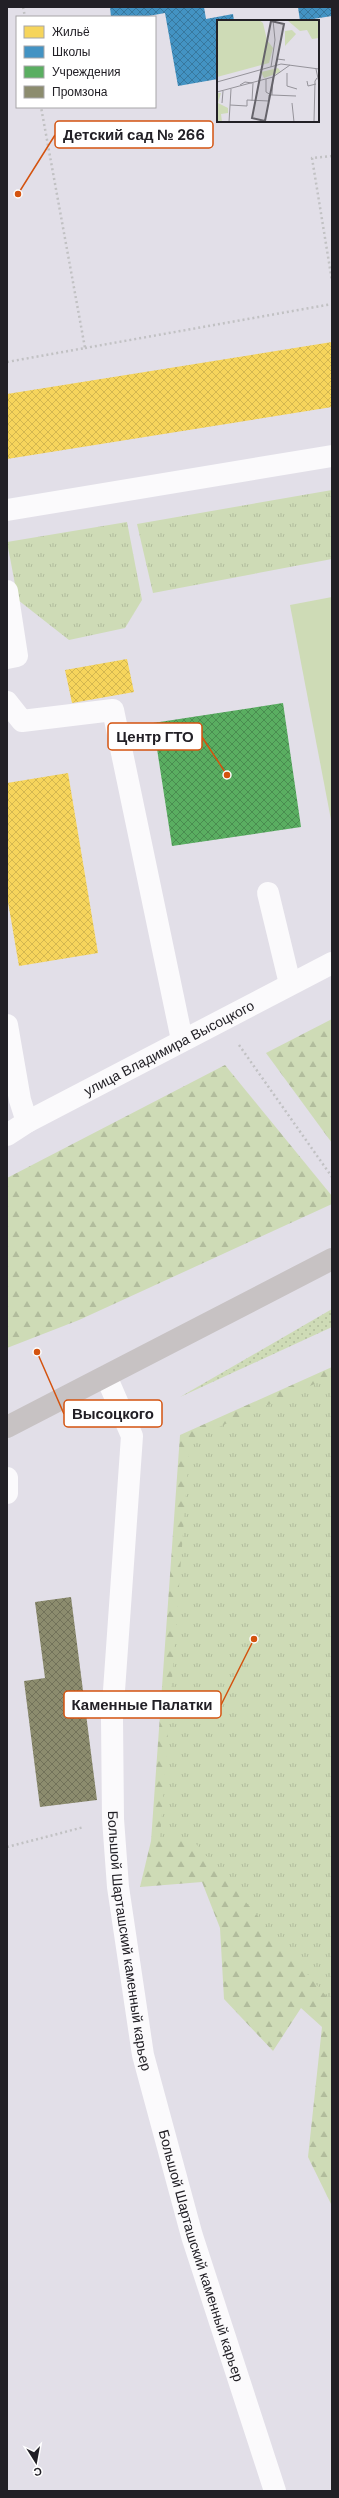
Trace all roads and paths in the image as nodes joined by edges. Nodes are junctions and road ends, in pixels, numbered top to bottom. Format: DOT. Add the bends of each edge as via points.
graph roads {
  1 [pos="41,108"];
  2 [pos="332,156"];
  3 [pos="332,281"];
  4 [pos="332,304"];
  5 [pos="86,348"];
  6 [pos="7,362"];
  7 [pos="332,456"];
  8 [pos="7,510"];
  9 [pos="7,591"];
  10 [pos="7,658"];
  11 [pos="7,702"];
  12 [pos="268,893"];
  13 [pos="332,963"];
  14 [pos="290,984"];
  15 [pos="7,1025"];
  16 [pos="182,1040"];
  17 [pos="247,1058"];
  18 [pos="27,1122"];
  19 [pos="7,1135"];
  20 [pos="332,1177"];
  21 [pos="332,1259"];
  22 [pos="106,1376"];
  23 [pos="7,1427"];
  24 [pos="7,1478"];
  25 [pos="7,1493"];
  26 [pos="113,1819"];
  27 [pos="7,1847"];
  28 [pos="275,2491"];
  1 -- 5 [label="path"];
  2 -- 3 [label="path" via="312,158"];
  4 -- 5 [label="path"];
  5 -- 6 [label="path"];
  7 -- 8 [label="street"];
  9 -- 10 [label="street" via="17,656"];
  11 -- 16 [label="street" via="22,721 112,710"];
  12 -- 14 [label="street"];
  13 -- 14 [label="street, улица Владимира Высоцкого"];
  14 -- 16 [label="street, улица Владимира Высоцкого"];
  15 -- 18 [label="street" via="20,1100"];
  16 -- 18 [label="street, улица Владимира Высоцкого"];
  17 -- 20 [label="path"];
  18 -- 19 [label="street, улица Владимира Высоцкого"];
  21 -- 22 [label="main road"];
  22 -- 23 [label="main road"];
  22 -- 26 [label="street, Большой Шарташский каменный карьер" via="132,1436 112,1719"];
  24 -- 25 [label="street"];
  26 -- 27 [label="path"];
  26 -- 28 [label="street, Большой Шарташский каменный карьер" via="118,1887 143,2055 192,2236"];
}
